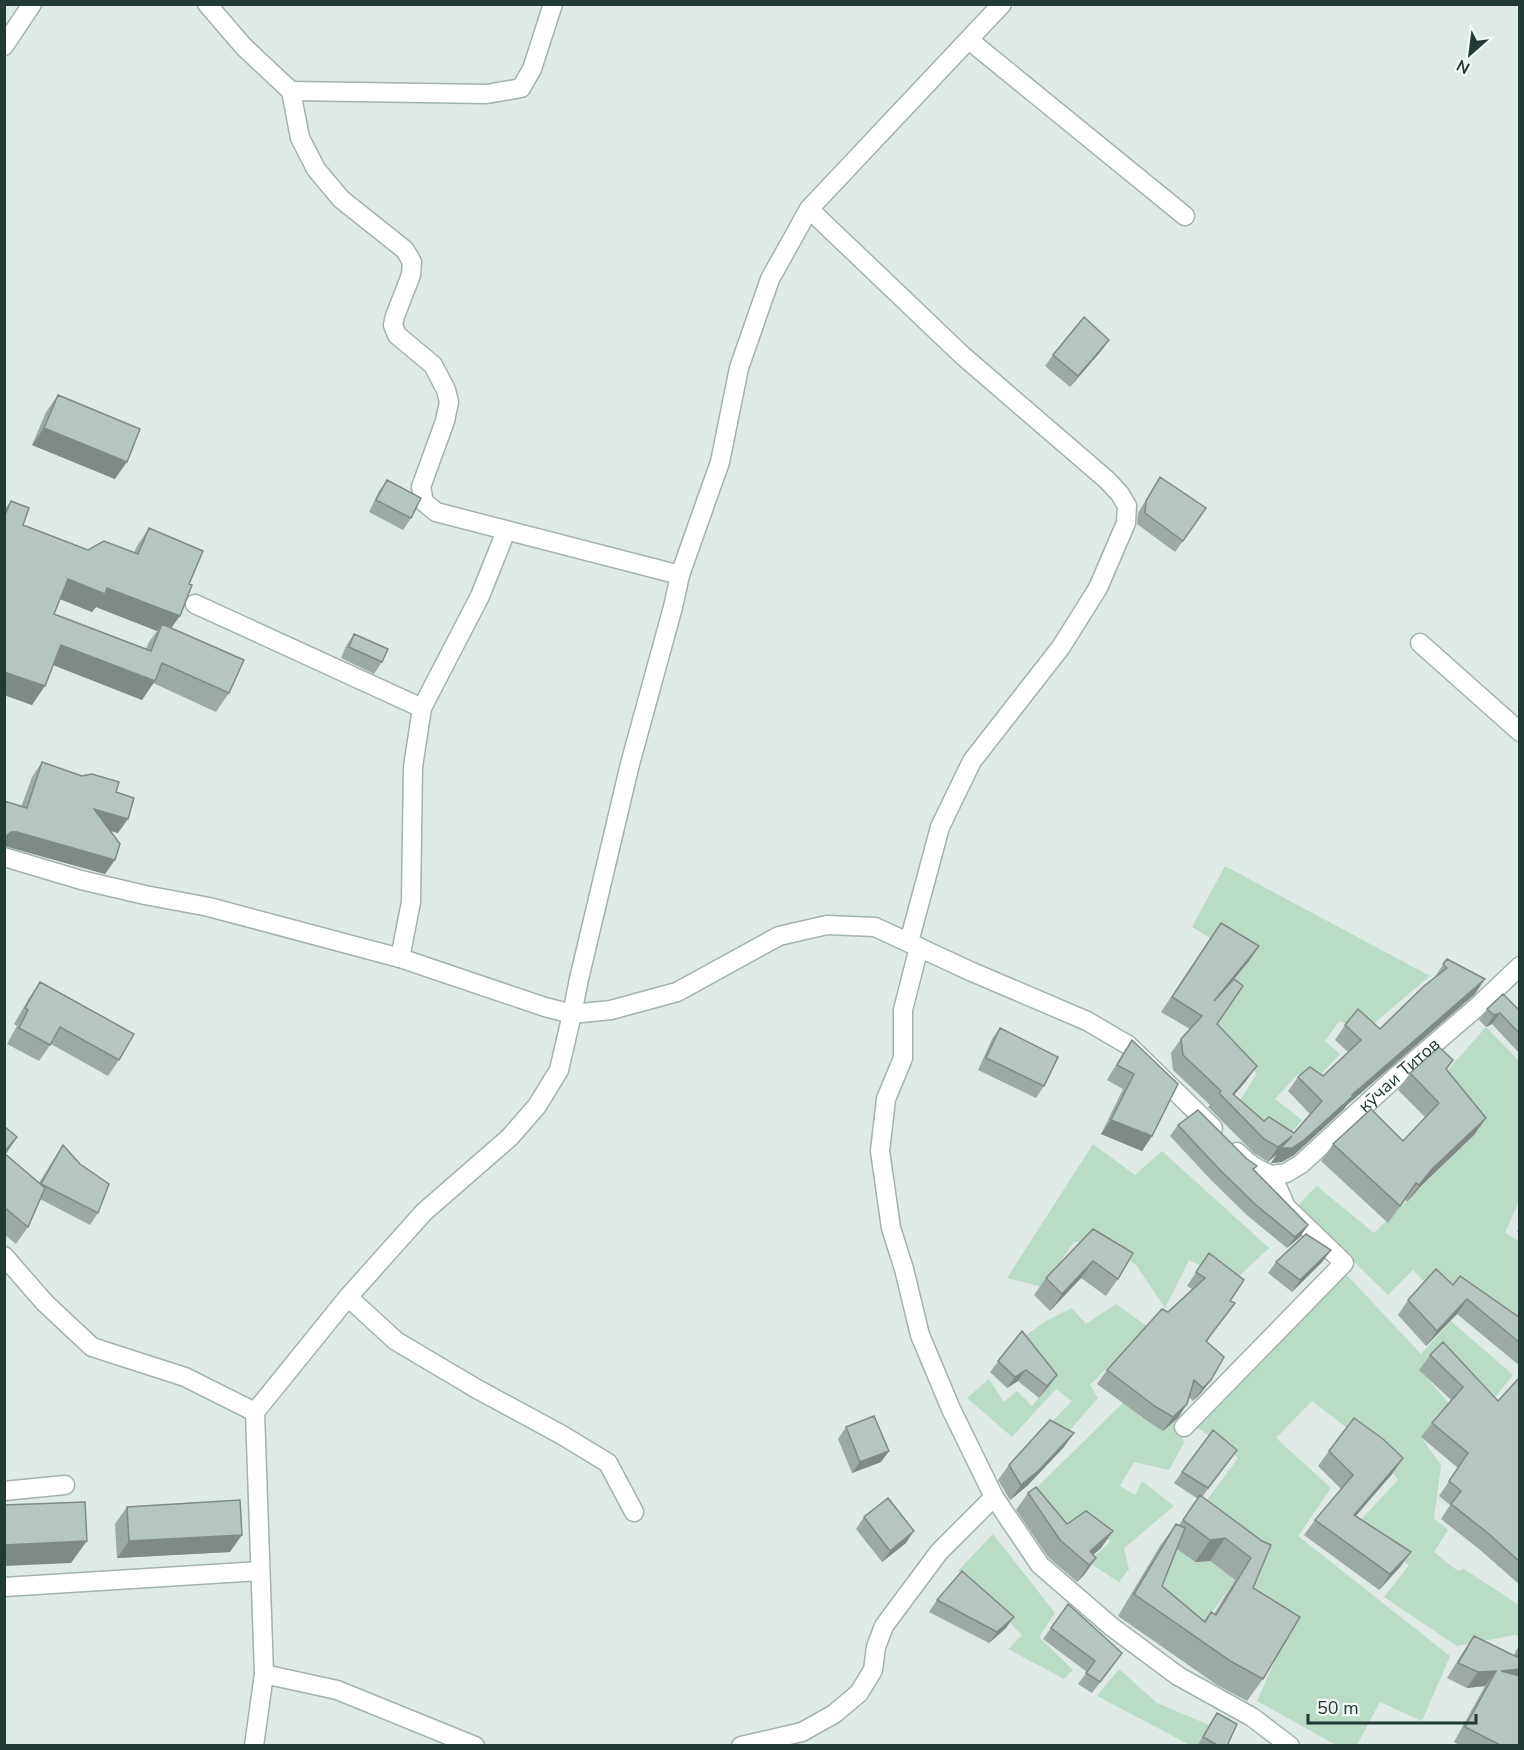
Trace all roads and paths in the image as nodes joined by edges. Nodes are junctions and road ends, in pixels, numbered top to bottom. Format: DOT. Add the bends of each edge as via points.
graph roads {
  1 [pos="32,4"];
  2 [pos="207,4"];
  3 [pos="553,4"];
  4 [pos="1002,4"];
  5 [pos="969,40"];
  6 [pos="4,46"];
  7 [pos="291,91"];
  8 [pos="808,209"];
  9 [pos="1185,216"];
  10 [pos="506,531"];
  11 [pos="680,574"];
  12 [pos="195,604"];
  13 [pos="1420,643"];
  14 [pos="422,708"];
  15 [pos="1520,732"];
  16 [pos="4,857"];
  17 [pos="914,944"];
  18 [pos="400,958"];
  19 [pos="1520,966"];
  20 [pos="572,1014"];
  21 [pos="1272,1175"];
  22 [pos="4,1256"];
  23 [pos="348,1297"];
  24 [pos="255,1412"];
  25 [pos="1184,1426"];
  26 [pos="64,1485"];
  27 [pos="4,1491"];
  28 [pos="994,1497"];
  29 [pos="634,1512"];
  30 [pos="260,1571"];
  31 [pos="4,1587"];
  32 [pos="264,1674"];
  33 [pos="254,1746"];
  34 [pos="475,1746"];
  35 [pos="741,1746"];
  36 [pos="1290,1746"];
  1 -- 6 [label="street"];
  2 -- 7 [label="street" via="244,47"];
  3 -- 7 [label="street" via="532,69 520,88 487,94"];
  4 -- 5 [label="street"];
  5 -- 8 [label="street"];
  5 -- 9 [label="street"];
  7 -- 10 [label="street" via="300,138 316,169 341,199 405,250 412,262 393,325 397,335 433,365 449,402 420,487 424,502 436,512"];
  8 -- 11 [label="street" via="770,279 739,368 720,462"];
  8 -- 17 [label="street" via="962,356 1107,480 1127,506 1126,523 1098,588 1060,647 972,761 940,827"];
  10 -- 11 [label="street"];
  10 -- 14 [label="street" via="480,596"];
  11 -- 20 [label="street" via="630,764"];
  12 -- 14 [label="street"];
  13 -- 15 [label="street"];
  14 -- 18 [label="street" via="413,767 411,902"];
  16 -- 18 [label="street" via="81,880 209,907"];
  17 -- 20 [label="street" via="875,927 827,925 779,936 677,992 611,1010"];
  17 -- 21 [label="street" via="1087,1021 1128,1045 1247,1162"];
  17 -- 28 [label="street" via="903,1010 903,1058 886,1098 880,1151 886,1203 920,1335"];
  18 -- 20 [label="street"];
  19 -- 21 [label="street, кӯчаи Титов" via="1301,1164 1286,1173"];
  20 -- 23 [label="street" via="559,1070 537,1106 510,1137 424,1212"];
  21 -- 25 [label="street" via="1287,1207 1344,1263"];
  22 -- 24 [label="street" via="45,1303 92,1347 185,1377"];
  23 -- 24 [label="street"];
  23 -- 29 [label="street" via="396,1341 608,1463"];
  24 -- 30 [label="street"];
  26 -- 27 [label="street"];
  28 -- 35 [label="street" via="939,1552 884,1626 873,1670 859,1693 834,1714 802,1731"];
  28 -- 36 [label="street" via="1040,1565 1112,1627 1178,1676 1252,1717"];
  30 -- 31 [label="street"];
  30 -- 32 [label="street"];
  32 -- 33 [label="street"];
  32 -- 34 [label="street" via="337,1690"];
}
